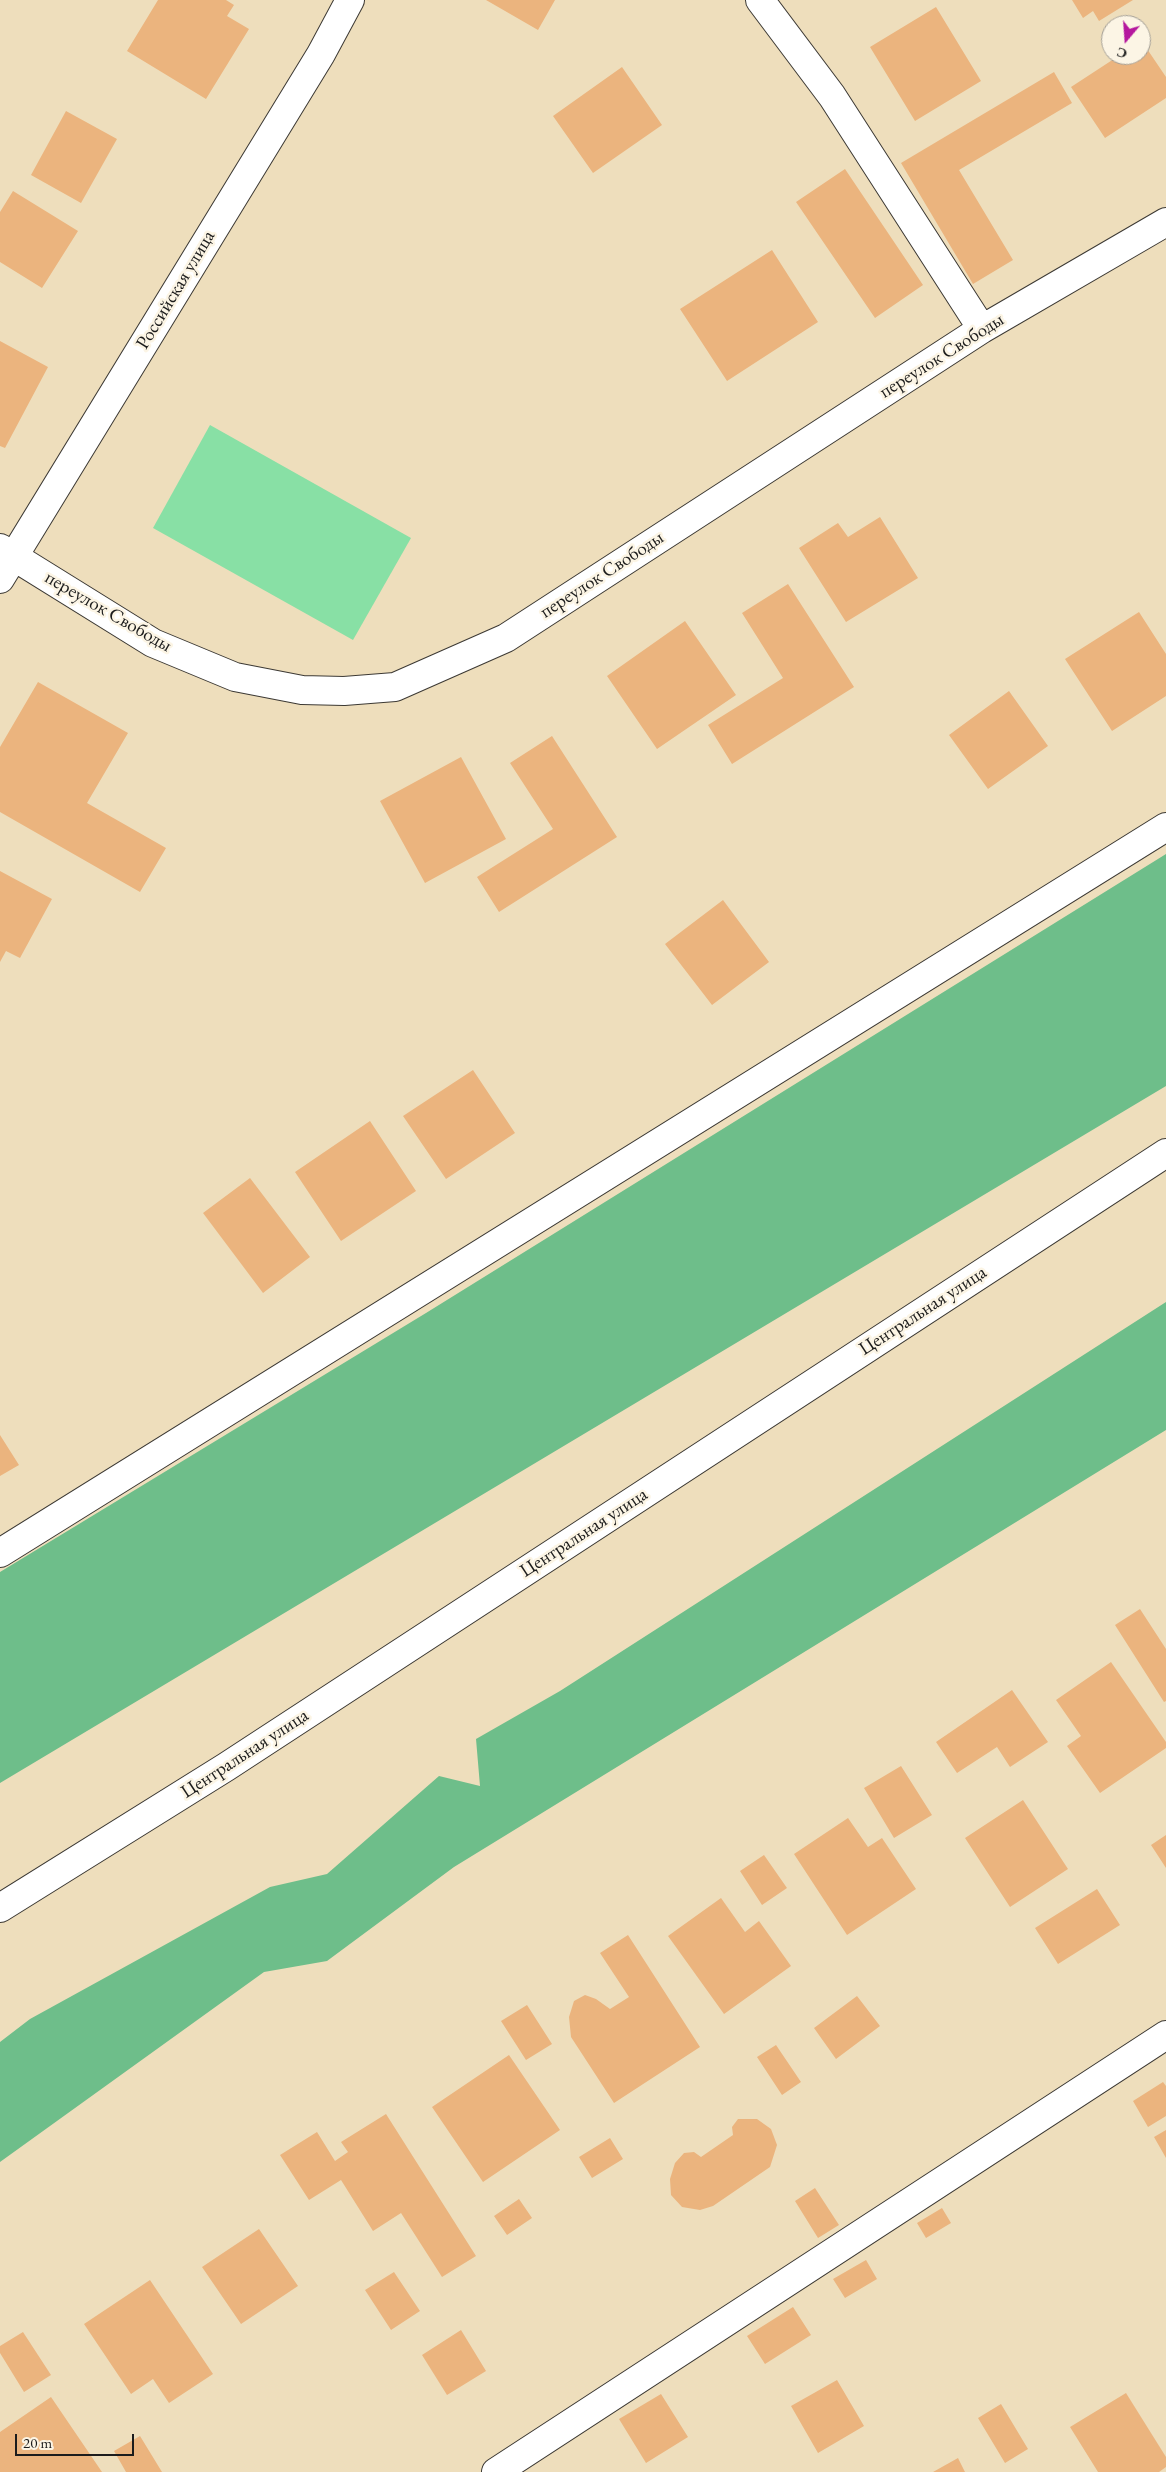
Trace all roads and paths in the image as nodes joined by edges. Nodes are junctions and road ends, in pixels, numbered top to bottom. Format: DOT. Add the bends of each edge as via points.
graph roads {
  1 [pos="350,0"];
  2 [pos="760,0"];
  3 [pos="1166,222"];
  4 [pos="982,329"];
  5 [pos="6,552"];
  6 [pos="0,579"];
  7 [pos="1166,827"];
  8 [pos="1166,1153"];
  9 [pos="0,1553"];
  10 [pos="0,1908"];
  11 [pos="1166,2035"];
  12 [pos="496,2472"];
  1 -- 5 [label="street, Российская улица" via="315,63"];
  2 -- 4 [label="street" via="832,96"];
  3 -- 4 [label="street, переулок Свободы"];
  4 -- 5 [label="street, переулок Свободы" via="506,638 394,687 302,690 235,677 153,643"];
  5 -- 6 [label="street, Российская улица"];
  7 -- 9 [label="street"];
  8 -- 10 [label="street, Центральная улица" via="234,1762"];
  11 -- 12 [label="street"];
}
